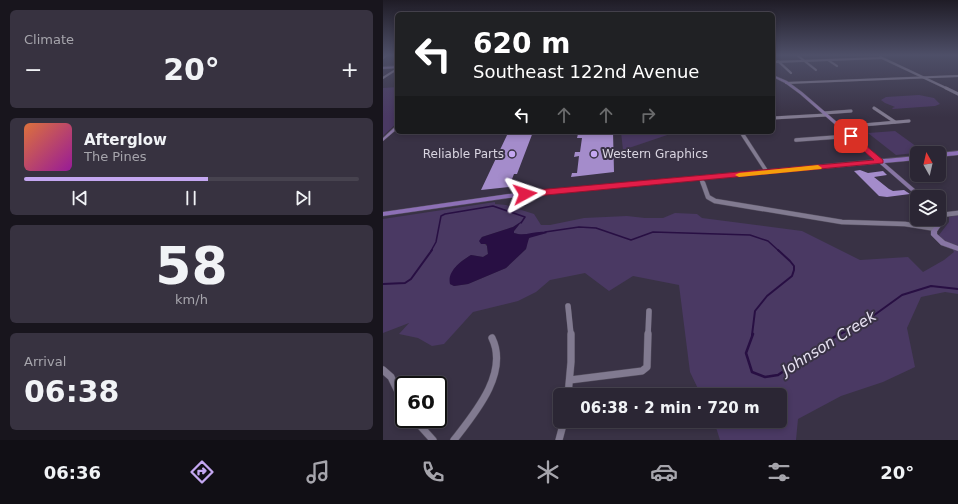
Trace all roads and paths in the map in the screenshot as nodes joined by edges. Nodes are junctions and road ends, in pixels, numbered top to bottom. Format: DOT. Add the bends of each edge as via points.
graph roads {
  1 [pos="919,76"];
  2 [pos="958,76"];
  3 [pos="922,77"];
  4 [pos="775,78"];
  5 [pos="786,83"];
  6 [pos="958,94"];
  7 [pos="874,108"];
  8 [pos="851,111"];
  9 [pos="825,114"];
  10 [pos="775,120"];
  11 [pos="909,120"];
  12 [pos="895,122"];
  13 [pos="840,127"];
  14 [pos="395,129"];
  15 [pos="743,135"];
  16 [pos="851,136"];
  17 [pos="383,140"];
  18 [pos="796,140"];
  19 [pos="958,153"];
  20 [pos="946,154"];
  21 [pos="910,159"];
  22 [pos="881,162"];
  23 [pos="767,172"];
  24 [pos="701,179"];
  25 [pos="913,190"];
  26 [pos="958,213"];
  27 [pos="383,214"];
  28 [pos="946,215"];
  29 [pos="938,226"];
  30 [pos="936,229"];
  31 [pos="958,249"];
  32 [pos="568,306"];
  33 [pos="649,311"];
  34 [pos="492,338"];
  35 [pos="383,370"];
  36 [pos="570,380"];
  37 [pos="395,385"];
  38 [pos="569,388"];
  39 [pos="422,428"];
  40 [pos="562,428"];
  41 [pos="433,440"];
  42 [pos="454,440"];
  43 [pos="559,440"];
  1 -- 3 [label="street"];
  2 -- 3 [label="street"];
  3 -- 5 [label="street"];
  3 -- 6 [label="street"];
  4 -- 5 [label="main road"];
  5 -- 9 [label="main road"];
  7 -- 12 [label="street"];
  8 -- 9 [label="street"];
  9 -- 10 [label="street"];
  9 -- 13 [label="main road"];
  11 -- 12 [label="street"];
  12 -- 13 [label="street"];
  13 -- 16 [label="main road"];
  14 -- 17 [label="main road"];
  15 -- 23 [label="street"];
  16 -- 18 [label="street"];
  16 -- 22 [label="main road"];
  19 -- 20 [label="main road"];
  21 -- 22 [label="main road"];
  22 -- 23 [label="main road"];
  22 -- 25 [label="main road"];
  23 -- 24 [label="main road"];
  24 -- 27 [label="main road" via="499,197"];
  24 -- 30 [label="street" via="708,197 715,201 842,222 905,224"];
  26 -- 28 [label="street"];
  29 -- 30 [label="main road"];
  30 -- 31 [label="main road" via="934,235 938,240"];
  32 -- 36 [label="street" via="571,335"];
  33 -- 36 [label="street" via="647,367 633,373"];
  34 -- 42 [label="street" via="497,353 494,374 478,407"];
  35 -- 37 [label="street"];
  36 -- 38 [label="street"];
  39 -- 41 [label="street"];
  40 -- 43 [label="street"];
}
